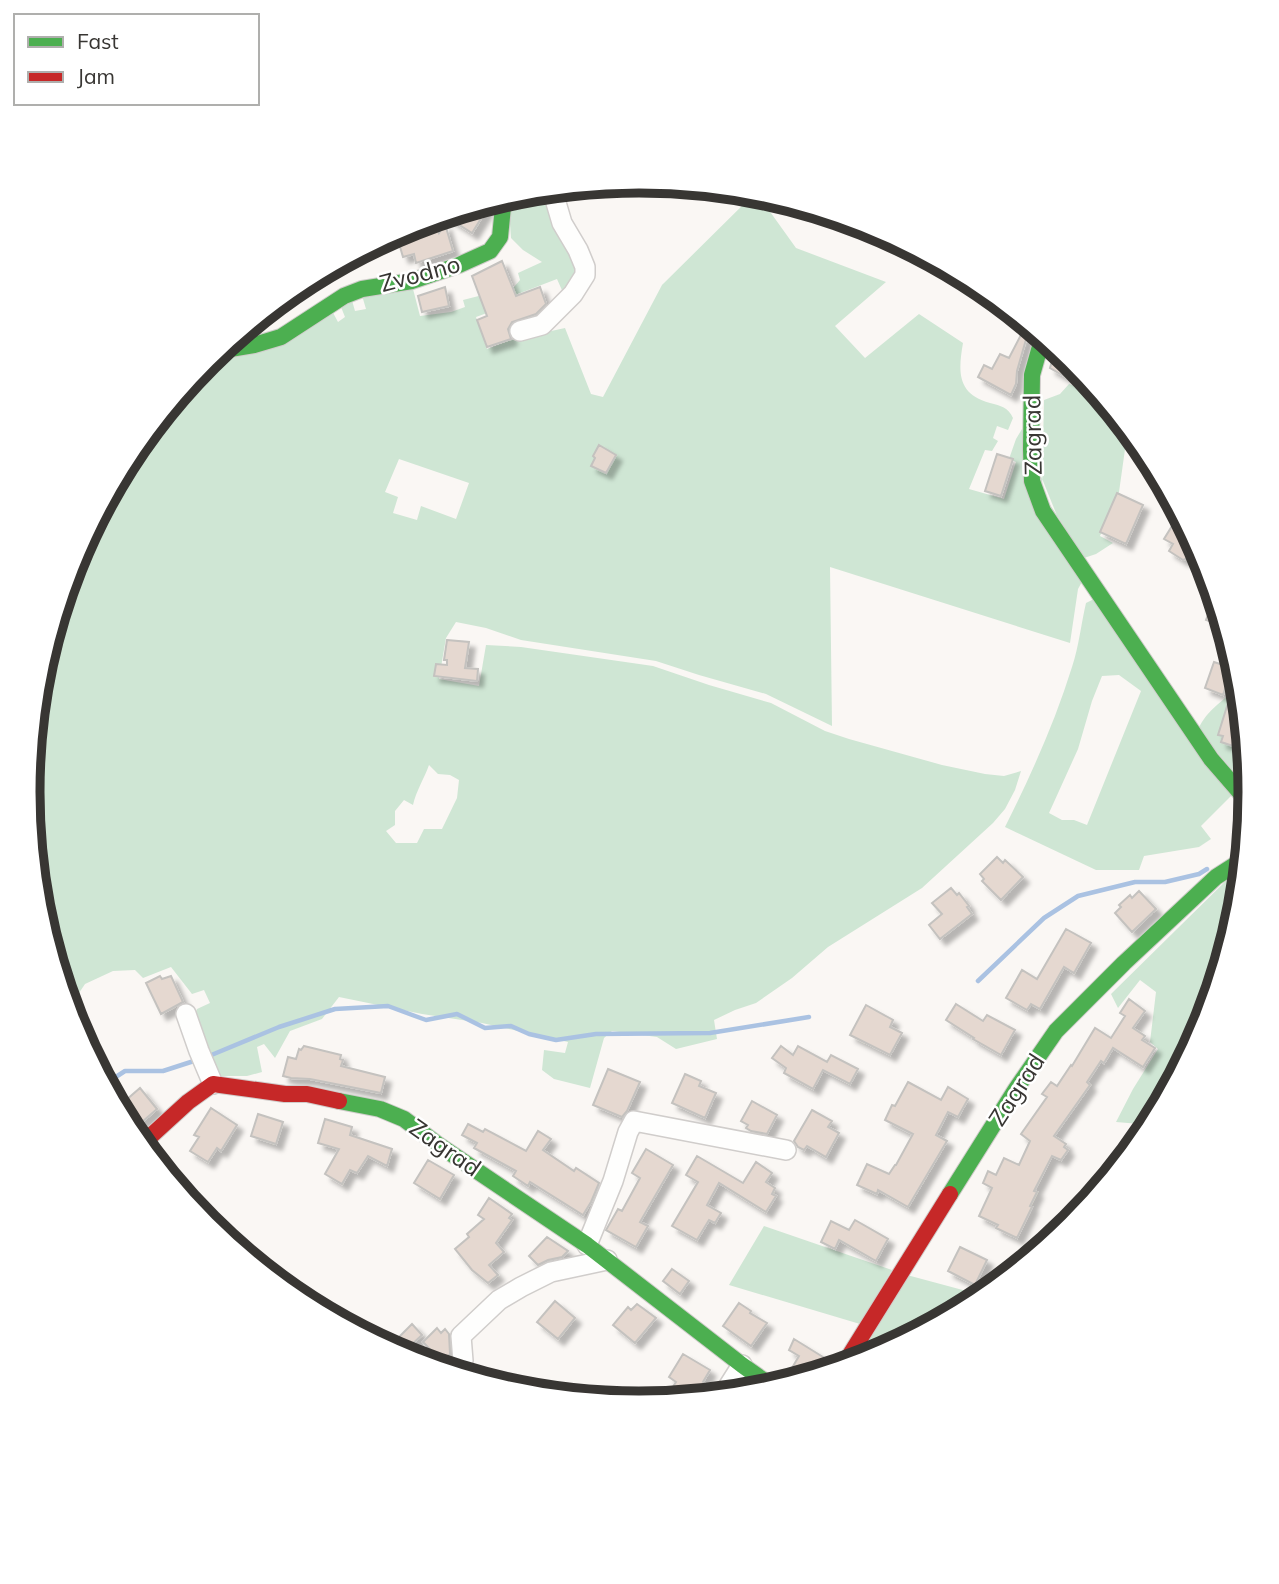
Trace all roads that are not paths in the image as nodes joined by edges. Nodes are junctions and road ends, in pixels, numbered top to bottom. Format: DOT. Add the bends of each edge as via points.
graph roads {
  1 [pos="555,199"];
  2 [pos="503,209"];
  3 [pos="520,331"];
  4 [pos="1040,346"];
  5 [pos="237,348"];
  6 [pos="1239,791"];
  7 [pos="1234,865"];
  8 [pos="186,1014"];
  9 [pos="213,1084"];
  10 [pos="150,1137"];
  11 [pos="786,1150"];
  12 [pos="587,1245"];
  13 [pos="607,1260"];
  14 [pos="852,1352"];
  15 [pos="463,1361"];
  16 [pos="742,1365"];
  17 [pos="761,1379"];
  18 [pos="730,1384"];
  1 -- 3 [label="street" via="585,275 542,325"];
  2 -- 5 [label="street, Zvodno" via="500,237 490,251 412,281 362,289 281,337"];
  4 -- 6 [label="street, Zagrad" via="1032,375 1031,449 1032,481 1043,511 1211,759"];
  7 -- 14 [label="street, Zagrad" via="1216,877 1056,1031"];
  8 -- 9 [label="street"];
  9 -- 10 [label="street"];
  9 -- 12 [label="street, Zagrad" via="307,1094 380,1109 404,1119"];
  11 -- 12 [label="street" via="634,1121"];
  12 -- 13 [label="street, Zagrad"];
  13 -- 15 [label="street" via="551,1272 499,1300 461,1336"];
  13 -- 16 [label="street, Zagrad"];
  16 -- 17 [label="street, Zagrad"];
  16 -- 18 [label="street"];
}
